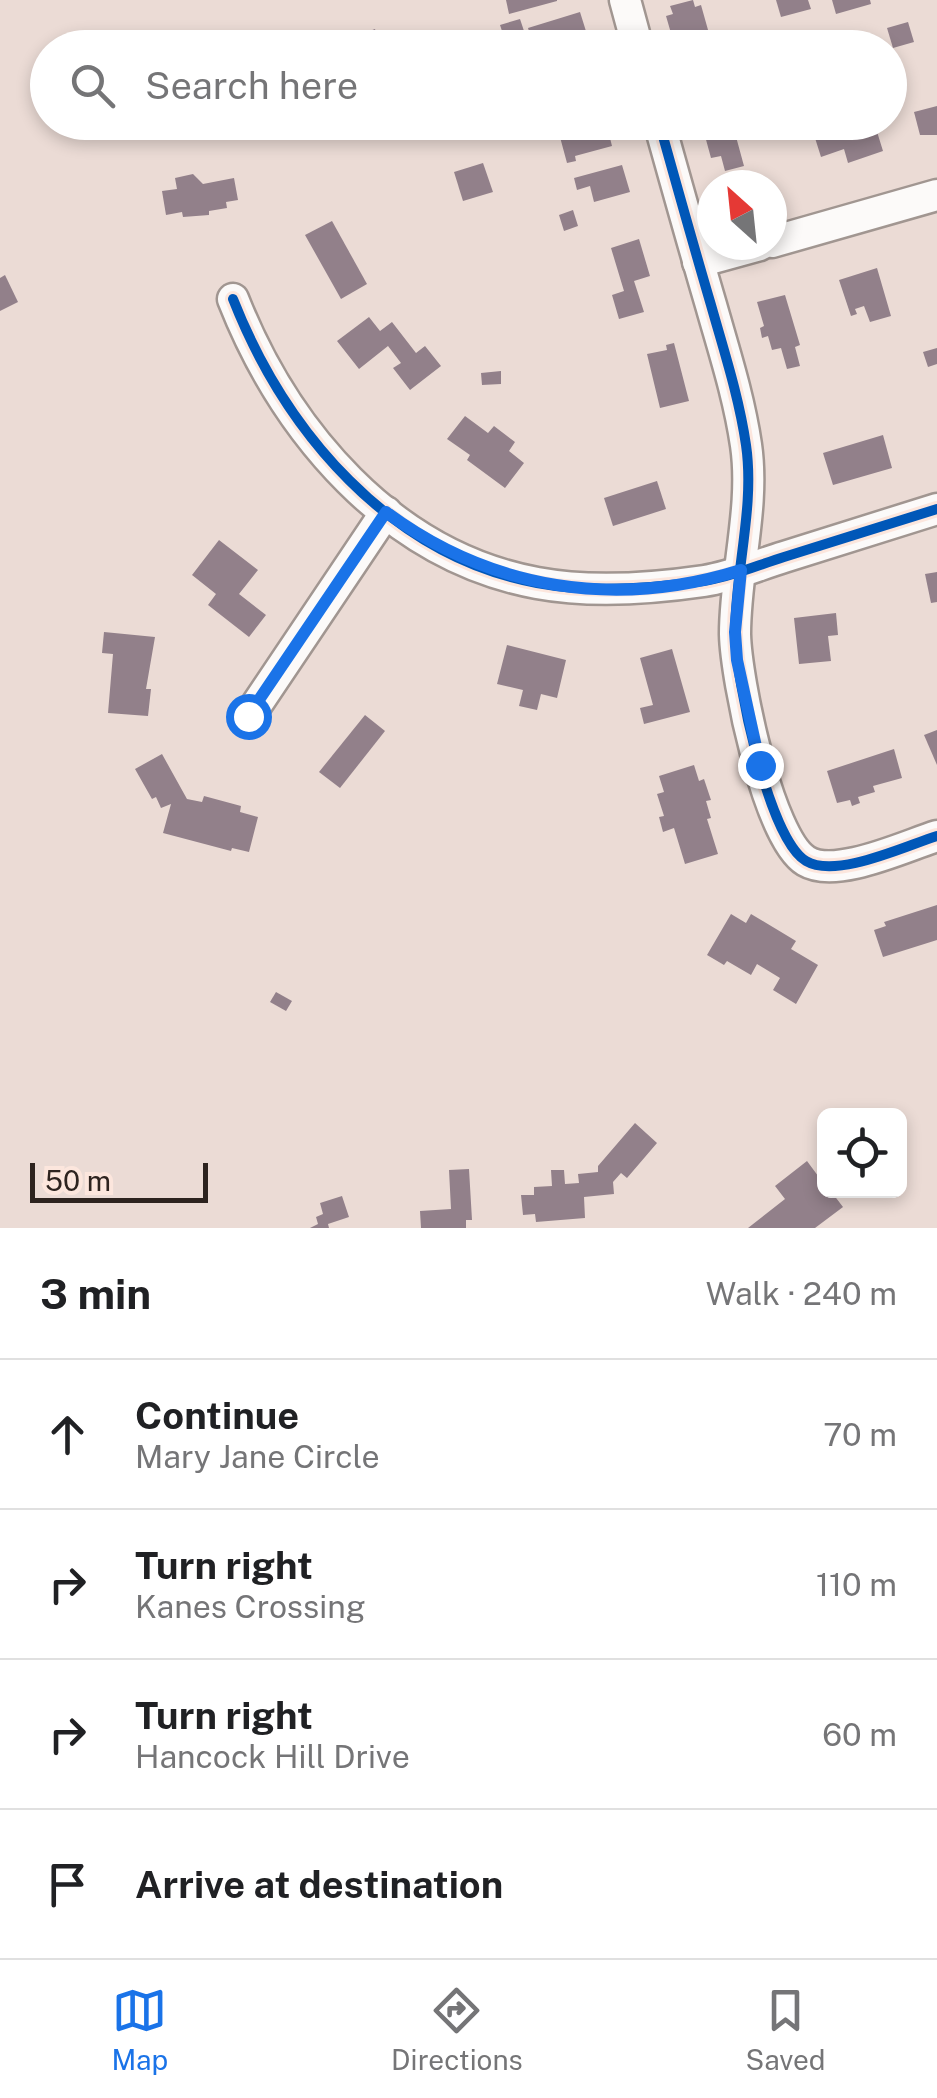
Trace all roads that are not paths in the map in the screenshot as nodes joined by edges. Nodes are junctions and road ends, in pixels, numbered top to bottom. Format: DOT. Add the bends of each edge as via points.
graph roads {
  1 [pos="625,0"];
  2 [pos="633,30"];
  3 [pos="664,140"];
  4 [pos="937,195"];
  5 [pos="787,238"];
  6 [pos="705,260"];
  7 [pos="698,262"];
  8 [pos="233,299"];
  9 [pos="937,510"];
  10 [pos="386,512"];
  11 [pos="741,570"];
  12 [pos="248,716"];
  13 [pos="937,836"];
  1 -- 2 [label="street"];
  3 -- 7 [label="street"];
  4 -- 5 [label="street"];
  6 -- 7 [label="street"];
  7 -- 11 [label="street" via="747,450"];
  8 -- 10 [label="street" via="285,404 331,462"];
  9 -- 11 [label="street"];
  10 -- 11 [label="street" via="468,561 534,583 626,589"];
  10 -- 12 [label="street"];
  11 -- 13 [label="street" via="735,632 742,688 767,789 791,846 806,861 834,868"];
}
